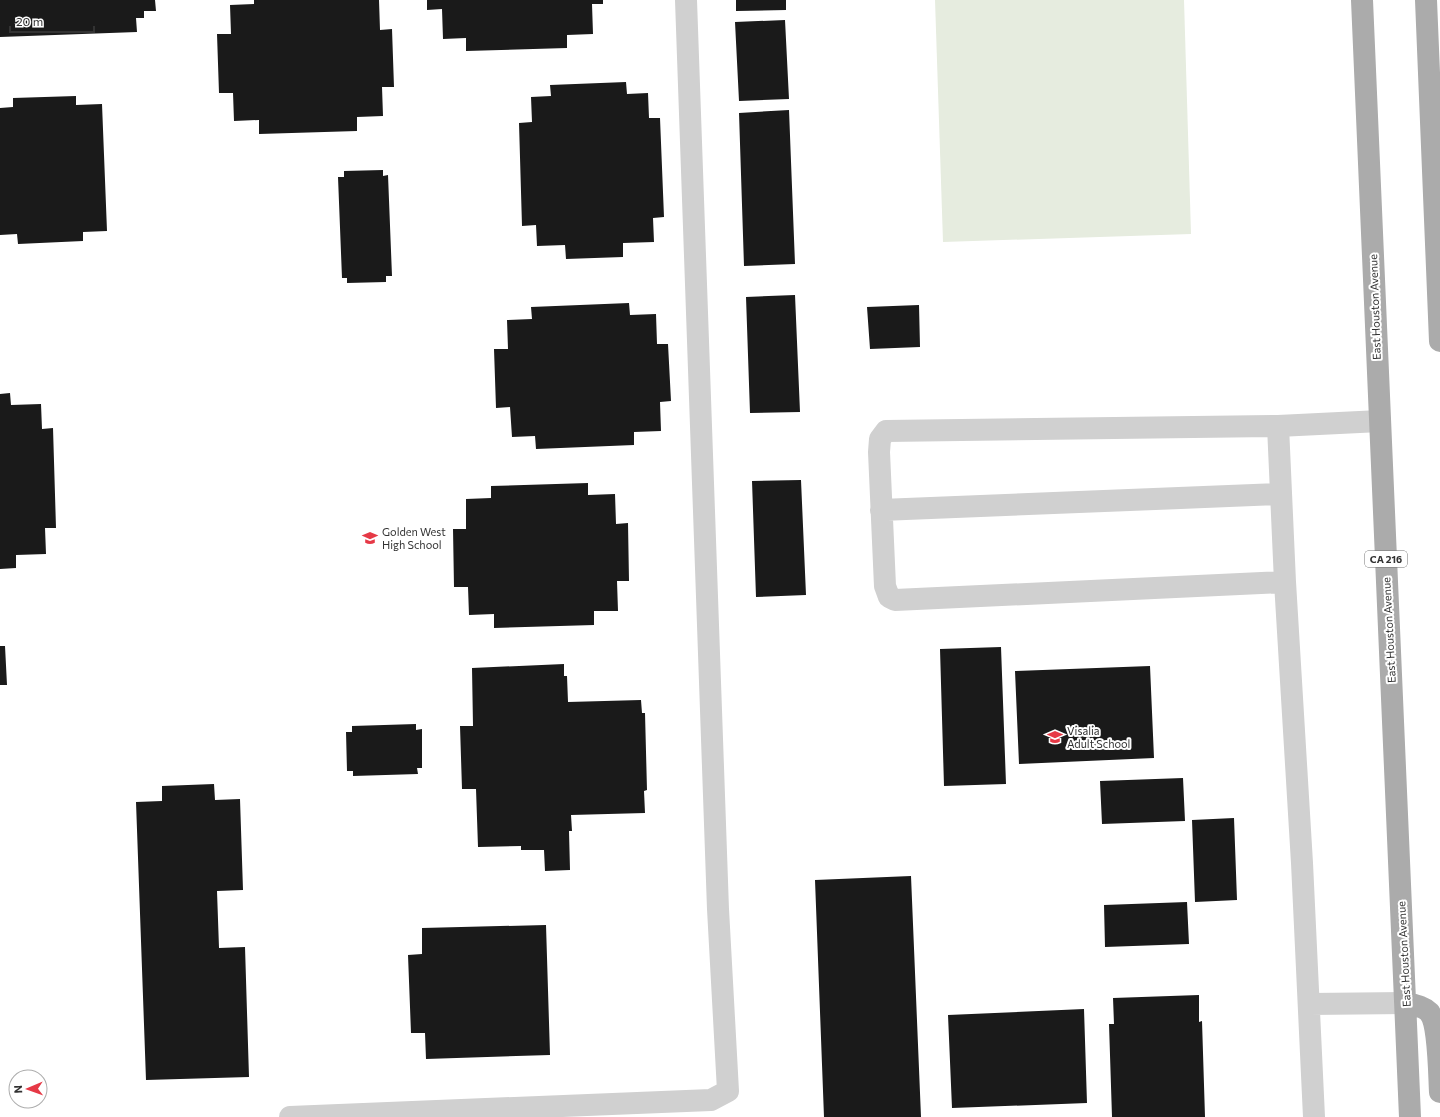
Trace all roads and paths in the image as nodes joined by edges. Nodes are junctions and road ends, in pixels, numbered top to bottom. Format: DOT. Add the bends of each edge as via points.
graph roads {
  1 [pos="686,0"];
  2 [pos="1362,0"];
  3 [pos="1426,0"];
  4 [pos="1440,341"];
  5 [pos="1380,421"];
  6 [pos="1278,426"];
  7 [pos="1281,494"];
  8 [pos="882,510"];
  9 [pos="1285,582"];
  10 [pos="1406,1003"];
  11 [pos="1309,1004"];
  12 [pos="1440,1092"];
  13 [pos="290,1117"];
  14 [pos="1314,1117"];
  15 [pos="1410,1117"];
  1 -- 13 [label="lane" via="718,909 728,1091 711,1100"];
  2 -- 5 [label="main road, East Houston Avenue / CA 216"];
  3 -- 4 [label="main road"];
  5 -- 6 [label="lane"];
  5 -- 10 [label="main road, East Houston Avenue / CA 216"];
  6 -- 7 [label="lane"];
  6 -- 8 [label="lane" via="886,431 880,439 879,452"];
  7 -- 8 [label="lane"];
  7 -- 9 [label="lane"];
  8 -- 9 [label="lane" via="885,586 889,597 895,600"];
  9 -- 11 [label="lane"];
  10 -- 11 [label="lane"];
  10 -- 12 [label="main road" via="1421,1007 1430,1013 1438,1049"];
  10 -- 15 [label="main road, East Houston Avenue / CA 216"];
  11 -- 14 [label="lane"];
}
